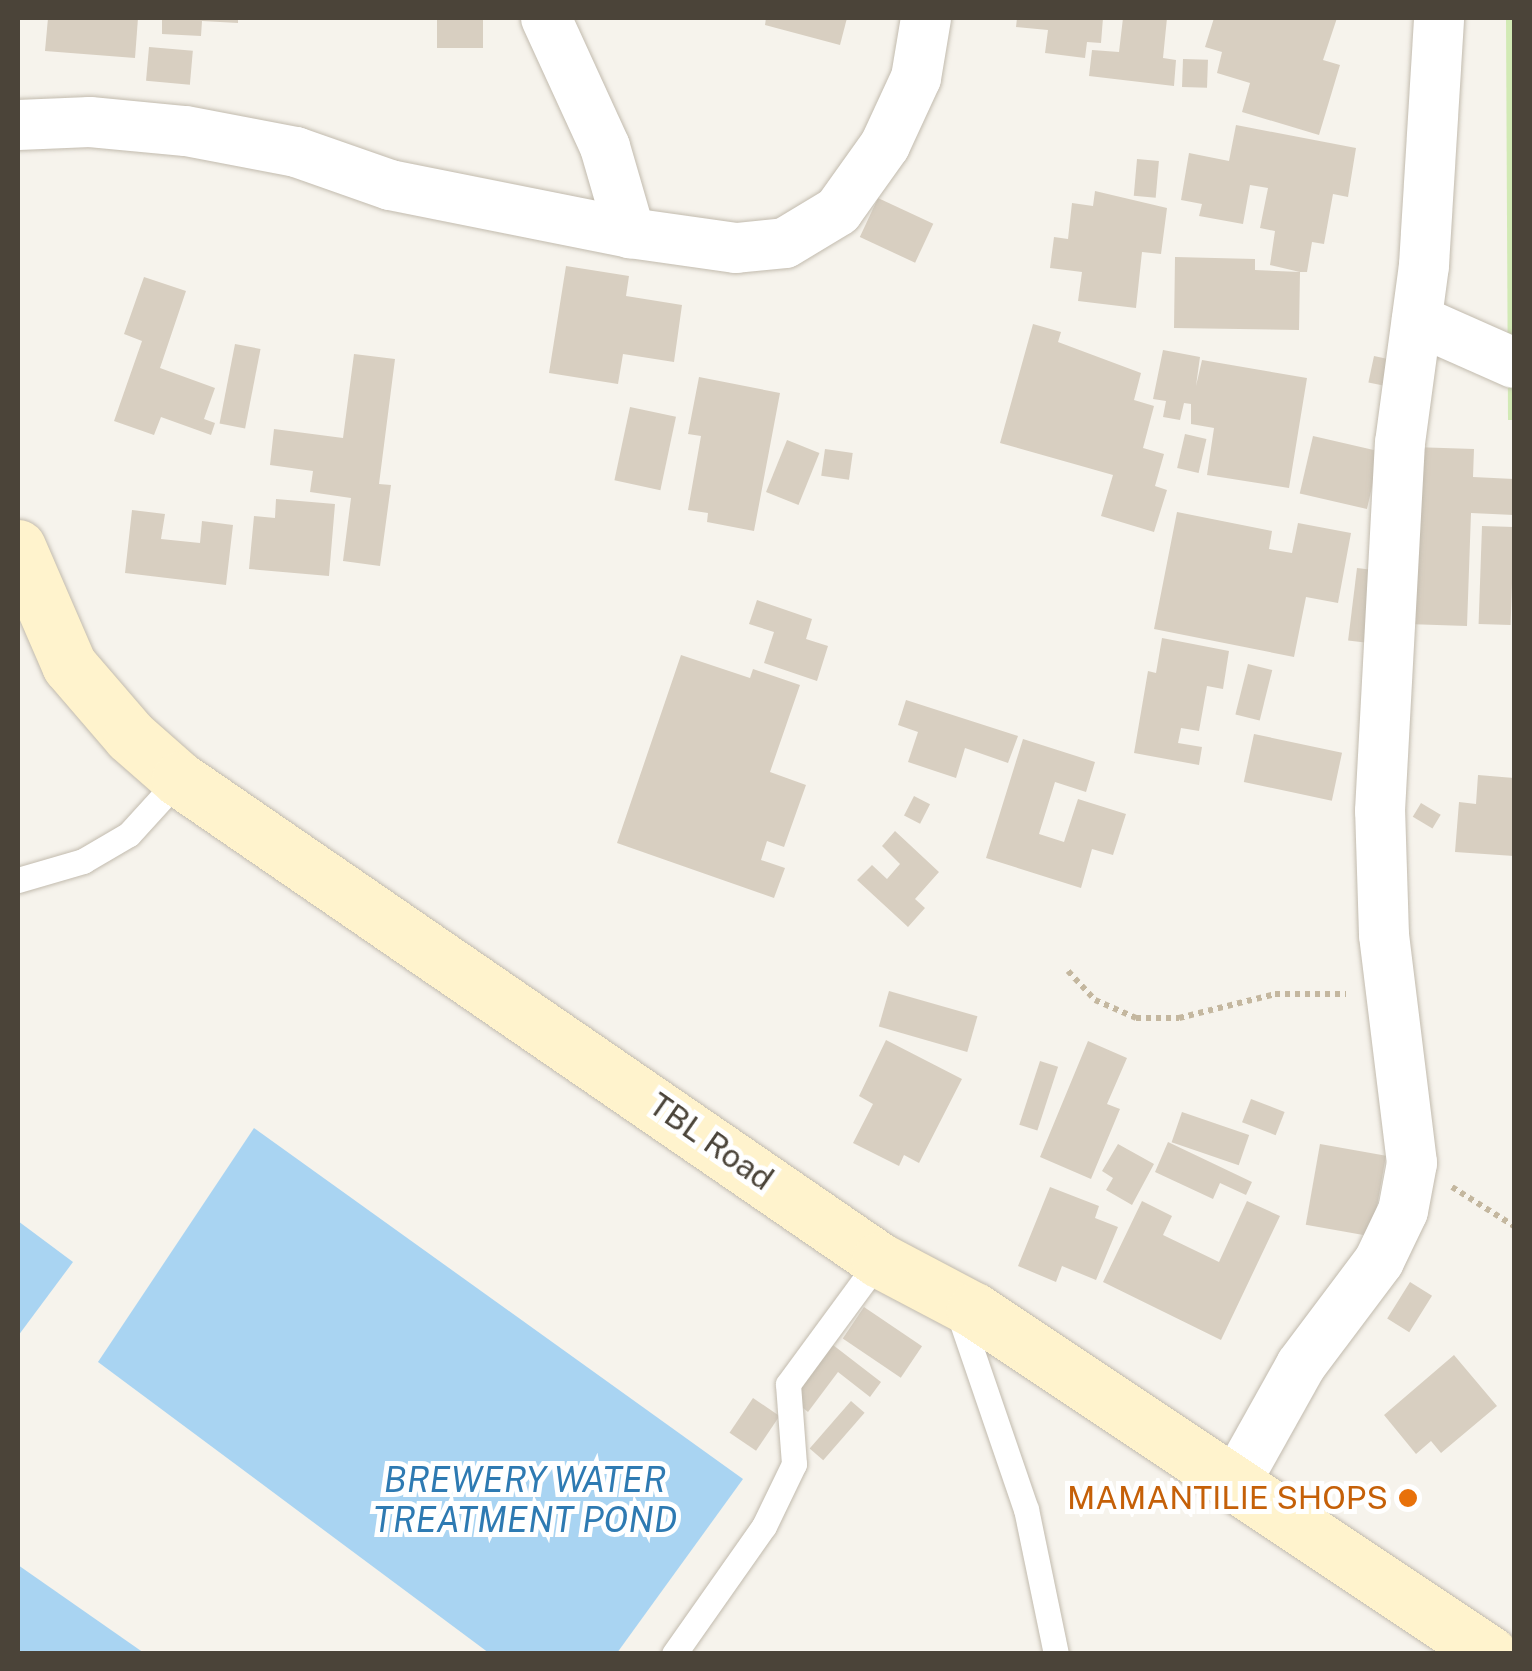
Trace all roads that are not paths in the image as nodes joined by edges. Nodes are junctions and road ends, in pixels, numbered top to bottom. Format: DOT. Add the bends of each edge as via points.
graph roads {
  1 [pos="546,18"];
  2 [pos="926,18"];
  3 [pos="1440,18"];
  4 [pos="18,126"];
  5 [pos="630,233"];
  6 [pos="1418,320"];
  7 [pos="1514,363"];
  8 [pos="18,547"];
  9 [pos="179,779"];
  10 [pos="18,880"];
  11 [pos="878,1260"];
  12 [pos="954,1299"];
  13 [pos="1234,1484"];
  14 [pos="1431,1635"];
  15 [pos="674,1654"];
  16 [pos="1056,1654"];
  17 [pos="1490,1654"];
  1 -- 5 [label="street" via="605,146"];
  2 -- 5 [label="street" via="916,78 884,144 838,211 785,243 736,248"];
  3 -- 6 [label="street"];
  4 -- 5 [label="street" via="90,122 186,130 296,152 390,185"];
  6 -- 7 [label="street"];
  6 -- 13 [label="street" via="1400,443 1380,811 1412,1163 1402,1210 1379,1261 1300,1364"];
  8 -- 9 [label="street, TBL Road" via="69,665 130,736"];
  9 -- 10 [label="lane" via="129,834 84,861"];
  9 -- 11 [label="street, TBL Road" via="405,928"];
  11 -- 12 [label="street, TBL Road"];
  11 -- 15 [label="lane" via="788,1384 794,1464 764,1526"];
  12 -- 13 [label="street, TBL Road"];
  12 -- 16 [label="lane" via="1026,1509"];
  13 -- 14 [label="street, TBL Road"];
  14 -- 17 [label="street, TBL Road"];
}
